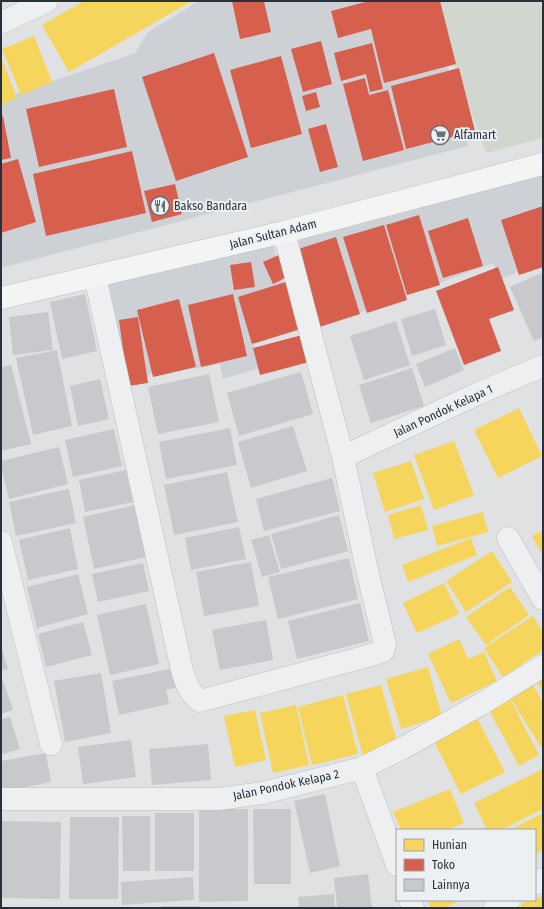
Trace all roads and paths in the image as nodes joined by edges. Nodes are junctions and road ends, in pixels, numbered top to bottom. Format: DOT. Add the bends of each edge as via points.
graph roads {
  1 [pos="47,1"];
  2 [pos="1,23"];
  3 [pos="543,164"];
  4 [pos="284,232"];
  5 [pos="96,276"];
  6 [pos="1,298"];
  7 [pos="543,366"];
  8 [pos="343,457"];
  9 [pos="508,538"];
  10 [pos="1,542"];
  11 [pos="543,599"];
  12 [pos="543,666"];
  13 [pos="51,744"];
  14 [pos="362,768"];
  15 [pos="1,799"];
  16 [pos="396,862"];
  17 [pos="507,901"];
  18 [pos="495,908"];
  1 -- 2 [label="street"];
  3 -- 4 [label="main road, Jalan Sultan Adam"];
  4 -- 5 [label="main road, Jalan Sultan Adam"];
  4 -- 8 [label="street"];
  5 -- 6 [label="main road, Jalan Sultan Adam"];
  5 -- 8 [label="street" via="182,670 188,690 200,701 383,651 386,644"];
  7 -- 8 [label="street, Jalan Pondok Kelapa 1"];
  9 -- 11 [label="street"];
  10 -- 13 [label="street"];
  12 -- 14 [label="street, Jalan Pondok Kelapa 2" via="403,748"];
  14 -- 15 [label="street, Jalan Pondok Kelapa 2" via="263,792 219,799"];
  14 -- 16 [label="street"];
  17 -- 18 [label="street"];
}
